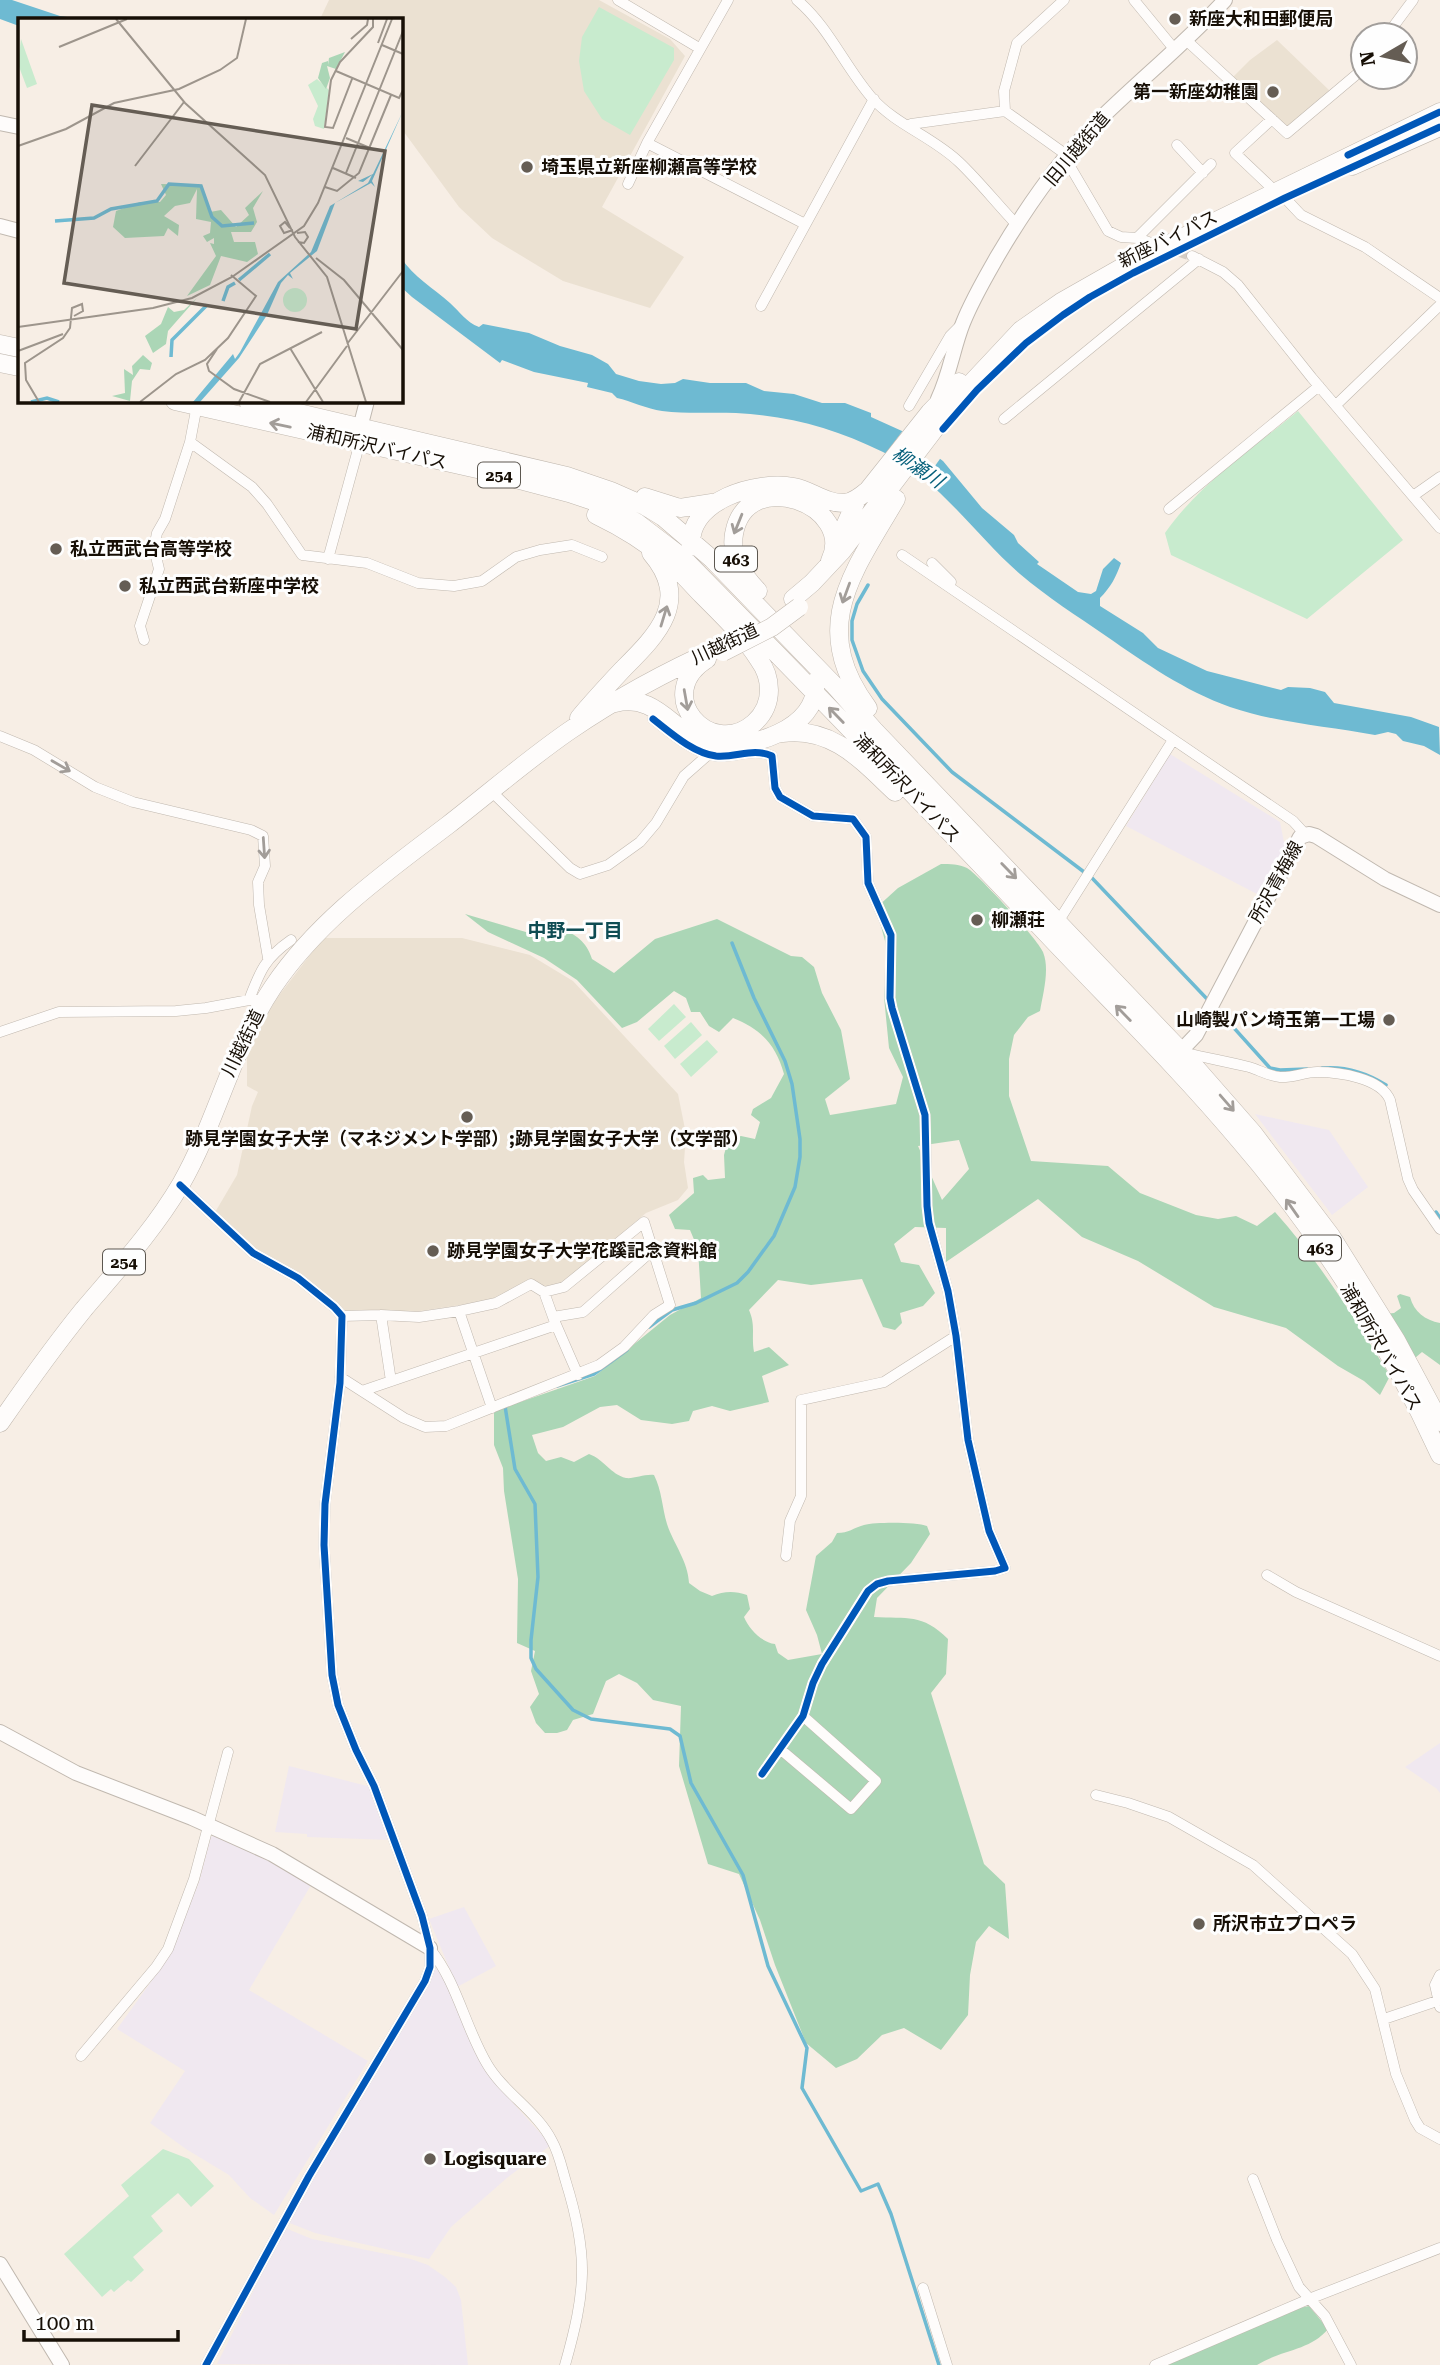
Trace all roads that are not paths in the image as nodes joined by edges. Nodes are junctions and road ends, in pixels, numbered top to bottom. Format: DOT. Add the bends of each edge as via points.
graph roads {
  1 [pos="618,0"];
  2 [pos="728,0"];
  3 [pos="797,0"];
  4 [pos="1064,0"];
  5 [pos="1134,0"];
  6 [pos="1225,0"];
  7 [pos="1413,0"];
  8 [pos="1397,21"];
  9 [pos="1186,40"];
  10 [pos="699,48"];
  11 [pos="1175,50"];
  12 [pos="1349,81"];
  13 [pos="874,99"];
  14 [pos="1004,111"];
  15 [pos="1440,112"];
  16 [pos="1272,119"];
  17 [pos="0,123"];
  18 [pos="18,127"];
  19 [pos="909,127"];
  20 [pos="1440,127"];
  21 [pos="648,143"];
  22 [pos="1177,145"];
  23 [pos="1066,158"];
  24 [pos="1211,164"];
  25 [pos="1202,173"];
  26 [pos="628,184"];
  27 [pos="1280,195"];
  28 [pos="805,224"];
  29 [pos="1017,225"];
  30 [pos="0,226"];
  31 [pos="18,231"];
  32 [pos="1137,238"];
  33 [pos="1154,244"];
  34 [pos="1440,298"];
  35 [pos="1440,305"];
  36 [pos="761,306"];
  37 [pos="963,324"];
  38 [pos="0,344"];
  39 [pos="18,348"];
  40 [pos="0,363"];
  41 [pos="18,367"];
  42 [pos="1319,386"];
  43 [pos="251,402"];
  44 [pos="367,402"];
  45 [pos="197,403"];
  46 [pos="1336,405"];
  47 [pos="909,406"];
  48 [pos="1004,419"];
  49 [pos="938,424"];
  50 [pos="360,435"];
  51 [pos="190,442"];
  52 [pos="493,458"];
  53 [pos="1440,477"];
  54 [pos="526,481"];
  55 [pos="1413,496"];
  56 [pos="717,502"];
  57 [pos="880,502"];
  58 [pos="1169,509"];
  59 [pos="863,528"];
  60 [pos="1440,528"];
  61 [pos="691,540"];
  62 [pos="640,542"];
  63 [pos="835,549"];
  64 [pos="902,555"];
  65 [pos="602,556"];
  66 [pos="328,559"];
  67 [pos="932,563"];
  68 [pos="822,573"];
  69 [pos="966,597"];
  70 [pos="796,603"];
  71 [pos="757,605"];
  72 [pos="144,640"];
  73 [pos="721,647"];
  74 [pos="773,649"];
  75 [pos="815,693"];
  76 [pos="611,704"];
  77 [pos="870,711"];
  78 [pos="653,719"];
  79 [pos="570,728"];
  80 [pos="779,733"];
  81 [pos="0,736"];
  82 [pos="1173,740"];
  83 [pos="709,754"];
  84 [pos="491,791"];
  85 [pos="962,821"];
  86 [pos="1305,834"];
  87 [pos="1002,887"];
  88 [pos="1440,905"];
  89 [pos="1058,922"];
  90 [pos="291,940"];
  91 [pos="270,956"];
  92 [pos="288,966"];
  93 [pos="257,1000"];
  94 [pos="0,1032"];
  95 [pos="1176,1057"];
  96 [pos="180,1185"];
  97 [pos="1440,1229"];
  98 [pos="654,1249"];
  99 [pos="544,1292"];
  100 [pos="459,1311"];
  101 [pos="381,1315"];
  102 [pos="342,1316"];
  103 [pos="555,1321"];
  104 [pos="956,1336"];
  105 [pos="473,1354"];
  106 [pos="578,1375"];
  107 [pos="340,1377"];
  108 [pos="391,1381"];
  109 [pos="362,1391"];
  110 [pos="492,1408"];
  111 [pos="1440,1422"];
  112 [pos="0,1423"];
  113 [pos="1440,1455"];
  114 [pos="786,1556"];
  115 [pos="1267,1575"];
  116 [pos="1440,1656"];
  117 [pos="803,1716"];
  118 [pos="0,1732"];
  119 [pos="780,1749"];
  120 [pos="229,1752"];
  121 [pos="762,1774"];
  122 [pos="1096,1795"];
  123 [pos="209,1826"];
  124 [pos="430,1948"];
  125 [pos="1440,1975"];
  126 [pos="1439,2002"];
  127 [pos="1384,2019"];
  128 [pos="81,2056"];
  129 [pos="1440,2139"];
  130 [pos="1253,2179"];
  131 [pos="1440,2248"];
  132 [pos="0,2264"];
  133 [pos="923,2288"];
  134 [pos="1308,2299"];
  135 [pos="62,2365"];
  136 [pos="206,2365"];
  137 [pos="565,2365"];
  138 [pos="947,2365"];
  139 [pos="1155,2365"];
  140 [pos="1351,2365"];
  1 -- 10 [label="street"];
  2 -- 10 [label="street"];
  3 -- 13 [label="street" via="814,14"];
  4 -- 14 [label="street" via="1017,43 1004,91"];
  5 -- 11 [label="street"];
  6 -- 9 [label="main road, 旧川越街道"];
  7 -- 8 [label="street"];
  9 -- 11 [label="main road, 旧川越街道"];
  9 -- 16 [label="street"];
  10 -- 21 [label="street"];
  11 -- 23 [label="main road, 旧川越街道" via="1110,109"];
  12 -- 16 [label="street" via="1287,133"];
  13 -- 19 [label="street"];
  13 -- 28 [label="street"];
  14 -- 19 [label="street" via="939,118"];
  14 -- 23 [label="street"];
  15 -- 27 [label="highway, 新座バイパス / 254"];
  16 -- 27 [label="street" via="1235,153"];
  17 -- 18 [label="main road"];
  19 -- 29 [label="street" via="958,160"];
  20 -- 27 [label="highway, 新座バイパス / 254"];
  21 -- 26 [label="street"];
  21 -- 28 [label="street"];
  22 -- 25 [label="street"];
  23 -- 29 [label="main road, 旧川越街道"];
  23 -- 32 [label="street" via="1108,232"];
  24 -- 25 [label="street"];
  25 -- 32 [label="street"];
  27 -- 34 [label="street" via="1301,215 1364,247"];
  27 -- 49 [label="highway, 新座バイパス / 254" via="1063,315 1037,333"];
  27 -- 49 [label="highway, 新座バイパス / 254" via="1126,265 1061,302 1021,330"];
  28 -- 36 [label="street"];
  29 -- 37 [label="main road, 旧川越街道"];
  30 -- 31 [label="main road"];
  32 -- 33 [label="street"];
  35 -- 46 [label="street"];
  37 -- 47 [label="street" via="950,336"];
  37 -- 49 [label="main road, 旧川越街道"];
  38 -- 39 [label="highway"];
  40 -- 41 [label="highway"];
  42 -- 46 [label="street"];
  42 -- 48 [label="street" via="1238,285 1195,258"];
  42 -- 58 [label="street"];
  43 -- 50 [label="highway, 浦和所沢バイパス / 254"];
  44 -- 50 [label="main road"];
  50 -- 45 [label="highway, 浦和所沢バイパス / 254, one-way"];
  45 -- 51 [label="street"];
  46 -- 55 [label="street"];
  49 -- 57 [label="highway, 新座バイパス / 254"];
  50 -- 52 [label="highway, 浦和所沢バイパス / 254"];
  50 -- 54 [label="highway, 浦和所沢バイパス / 254"];
  50 -- 66 [label="street"];
  51 -- 66 [label="street" via="252,487 302,555"];
  51 -- 72 [label="street" via="157,533 154,548 159,569 140,626"];
  52 -- 56 [label="highway, 254" via="574,471 672,506 695,508"];
  52 -- 61 [label="highway, 浦和所沢バイパス / 254" via="611,491 663,517"];
  53 -- 55 [label="street"];
  54 -- 62 [label="highway" via="612,523"];
  54 -- 74 [label="highway, 浦和所沢バイパス / 254" via="589,500 636,522 683,558"];
  55 -- 60 [label="street"];
  56 -- 57 [label="highway" via="751,489 784,486 835,502"];
  56 -- 61 [label="highway" via="698,518"];
  57 -- 59 [label="highway, 新座バイパス / 254"];
  57 -- 63 [label="highway"];
  57 -- 70 [label="highway" via="841,566"];
  57 -- 77 [label="highway, one-way" via="838,618 843,666"];
  59 -- 68 [label="highway, 川越街道 / 254"];
  59 -- 70 [label="highway, 川越街道 / 254" via="834,568"];
  61 -- 71 [label="highway, 浦和所沢バイパス / 254"];
  61 -- 74 [label="highway" via="700,569"];
  73 -- 62 [label="highway, one-way" via="695,668 684,685 684,698 695,722 722,734 751,726 761,716 768,703 767,676 747,644 711,604 670,562"];
  79 -- 62 [label="highway, one-way" via="665,620 667,585 658,563"];
  63 -- 68 [label="highway"];
  63 -- 77 [label="highway, 463, one-way" via="830,528 817,511 790,498 774,497 757,500 745,510 735,525 732,545 747,579"];
  64 -- 69 [label="street"];
  65 -- 66 [label="street" via="572,545 540,550 516,557 482,581 453,586 418,583 367,563"];
  67 -- 69 [label="street"];
  68 -- 70 [label="highway, 川越街道 / 254"];
  69 -- 82 [label="street"];
  70 -- 73 [label="highway, 川越街道 / 254"];
  71 -- 75 [label="highway" via="810,669"];
  71 -- 85 [label="highway, 浦和所沢バイパス / 463"];
  73 -- 76 [label="highway, 川越街道 / 254" via="663,673"];
  73 -- 79 [label="highway, 川越街道 / 254" via="639,680"];
  74 -- 75 [label="highway, 浦和所沢バイパス / 463"];
  75 -- 80 [label="highway" via="804,716"];
  87 -- 75 [label="highway, 浦和所沢バイパス / 463, one-way"];
  76 -- 79 [label="highway, 川越街道 / 254"];
  76 -- 80 [label="highway" via="646,703 712,744 748,742"];
  77 -- 85 [label="highway"];
  78 -- 83 [label="street" via="686,744"];
  79 -- 84 [label="highway, 川越街道 / 254"];
  80 -- 87 [label="highway" via="815,733 842,746"];
  81 -- 91 [label="street, one-way" via="132,802 262,836 265,866 258,882 259,905"];
  82 -- 86 [label="street" via="1293,821"];
  82 -- 89 [label="street"];
  83 -- 84 [label="street" via="684,776 640,842 608,865 580,874"];
  83 -- 104 [label="street" via="760,750 772,756 780,797 813,816 853,819 866,837 868,883 891,934 892,1008 925,1115 928,1214"];
  84 -- 92 [label="highway, 川越街道 / 254" via="358,895"];
  85 -- 89 [label="highway, 浦和所沢バイパス / 463, one-way"];
  86 -- 88 [label="main road, 所沢青梅線"];
  86 -- 95 [label="main road, 所沢青梅線" via="1295,844 1196,1035"];
  95 -- 87 [label="highway, 浦和所沢バイパス / 463, one-way"];
  89 -- 95 [label="highway, 浦和所沢バイパス / 463"];
  90 -- 91 [label="street"];
  91 -- 92 [label="street"];
  91 -- 93 [label="street" via="262,967"];
  92 -- 93 [label="highway, 川越街道 / 254"];
  93 -- 94 [label="street" via="176,1011 59,1012"];
  93 -- 96 [label="highway, 川越街道 / 254"];
  95 -- 97 [label="street" via="1252,1068 1280,1077 1336,1074 1381,1088 1390,1100 1412,1190"];
  95 -- 111 [label="highway, 浦和所沢バイパス / 463, one-way" via="1253,1133 1331,1236"];
  113 -- 95 [label="highway, 浦和所沢バイパス / 463, one-way" via="1378,1337 1318,1244"];
  96 -- 102 [label="street" via="254,1253 298,1278"];
  96 -- 112 [label="highway, 川越街道 / 254"];
  98 -- 99 [label="street" via="644,1222 564,1287"];
  98 -- 103 [label="street" via="583,1312"];
  98 -- 106 [label="street" via="670,1306 654,1315 624,1347"];
  99 -- 100 [label="street" via="531,1284 496,1303"];
  99 -- 103 [label="street"];
  100 -- 101 [label="street" via="419,1317"];
  100 -- 105 [label="street"];
  101 -- 102 [label="street"];
  101 -- 108 [label="street"];
  102 -- 107 [label="street"];
  103 -- 105 [label="street"];
  103 -- 106 [label="street"];
  104 -- 114 [label="street" via="884,1382 801,1400 801,1496 790,1521"];
  104 -- 117 [label="street" via="968,1440 989,1531 1005,1568 877,1584 854,1611 822,1664"];
  105 -- 108 [label="street"];
  105 -- 110 [label="street"];
  106 -- 110 [label="street"];
  107 -- 109 [label="street"];
  107 -- 124 [label="street" via="325,1504 332,1675 338,1705 374,1786"];
  108 -- 109 [label="street"];
  109 -- 110 [label="street" via="425,1427 446,1426"];
  115 -- 116 [label="street"];
  117 -- 119 [label="street"];
  117 -- 119 [label="street" via="876,1781 851,1809"];
  118 -- 123 [label="main road" via="76,1773"];
  119 -- 121 [label="street"];
  120 -- 123 [label="street"];
  122 -- 127 [label="street" via="1168,1817 1253,1865 1361,1964"];
  123 -- 124 [label="main road" via="272,1854"];
  123 -- 128 [label="street" via="168,1949"];
  124 -- 136 [label="street" via="425,1981 309,2176"];
  124 -- 137 [label="street" via="443,1964 487,2064 552,2141 579,2223 584,2270 579,2316"];
  125 -- 126 [label="street" via="1435,1985"];
  126 -- 127 [label="street"];
  127 -- 129 [label="street" via="1396,2074 1415,2120"];
  130 -- 134 [label="street" via="1281,2250"];
  131 -- 134 [label="street"];
  132 -- 135 [label="main road"];
  133 -- 138 [label="street"];
  134 -- 139 [label="street"];
  134 -- 140 [label="street" via="1325,2316"];
}
